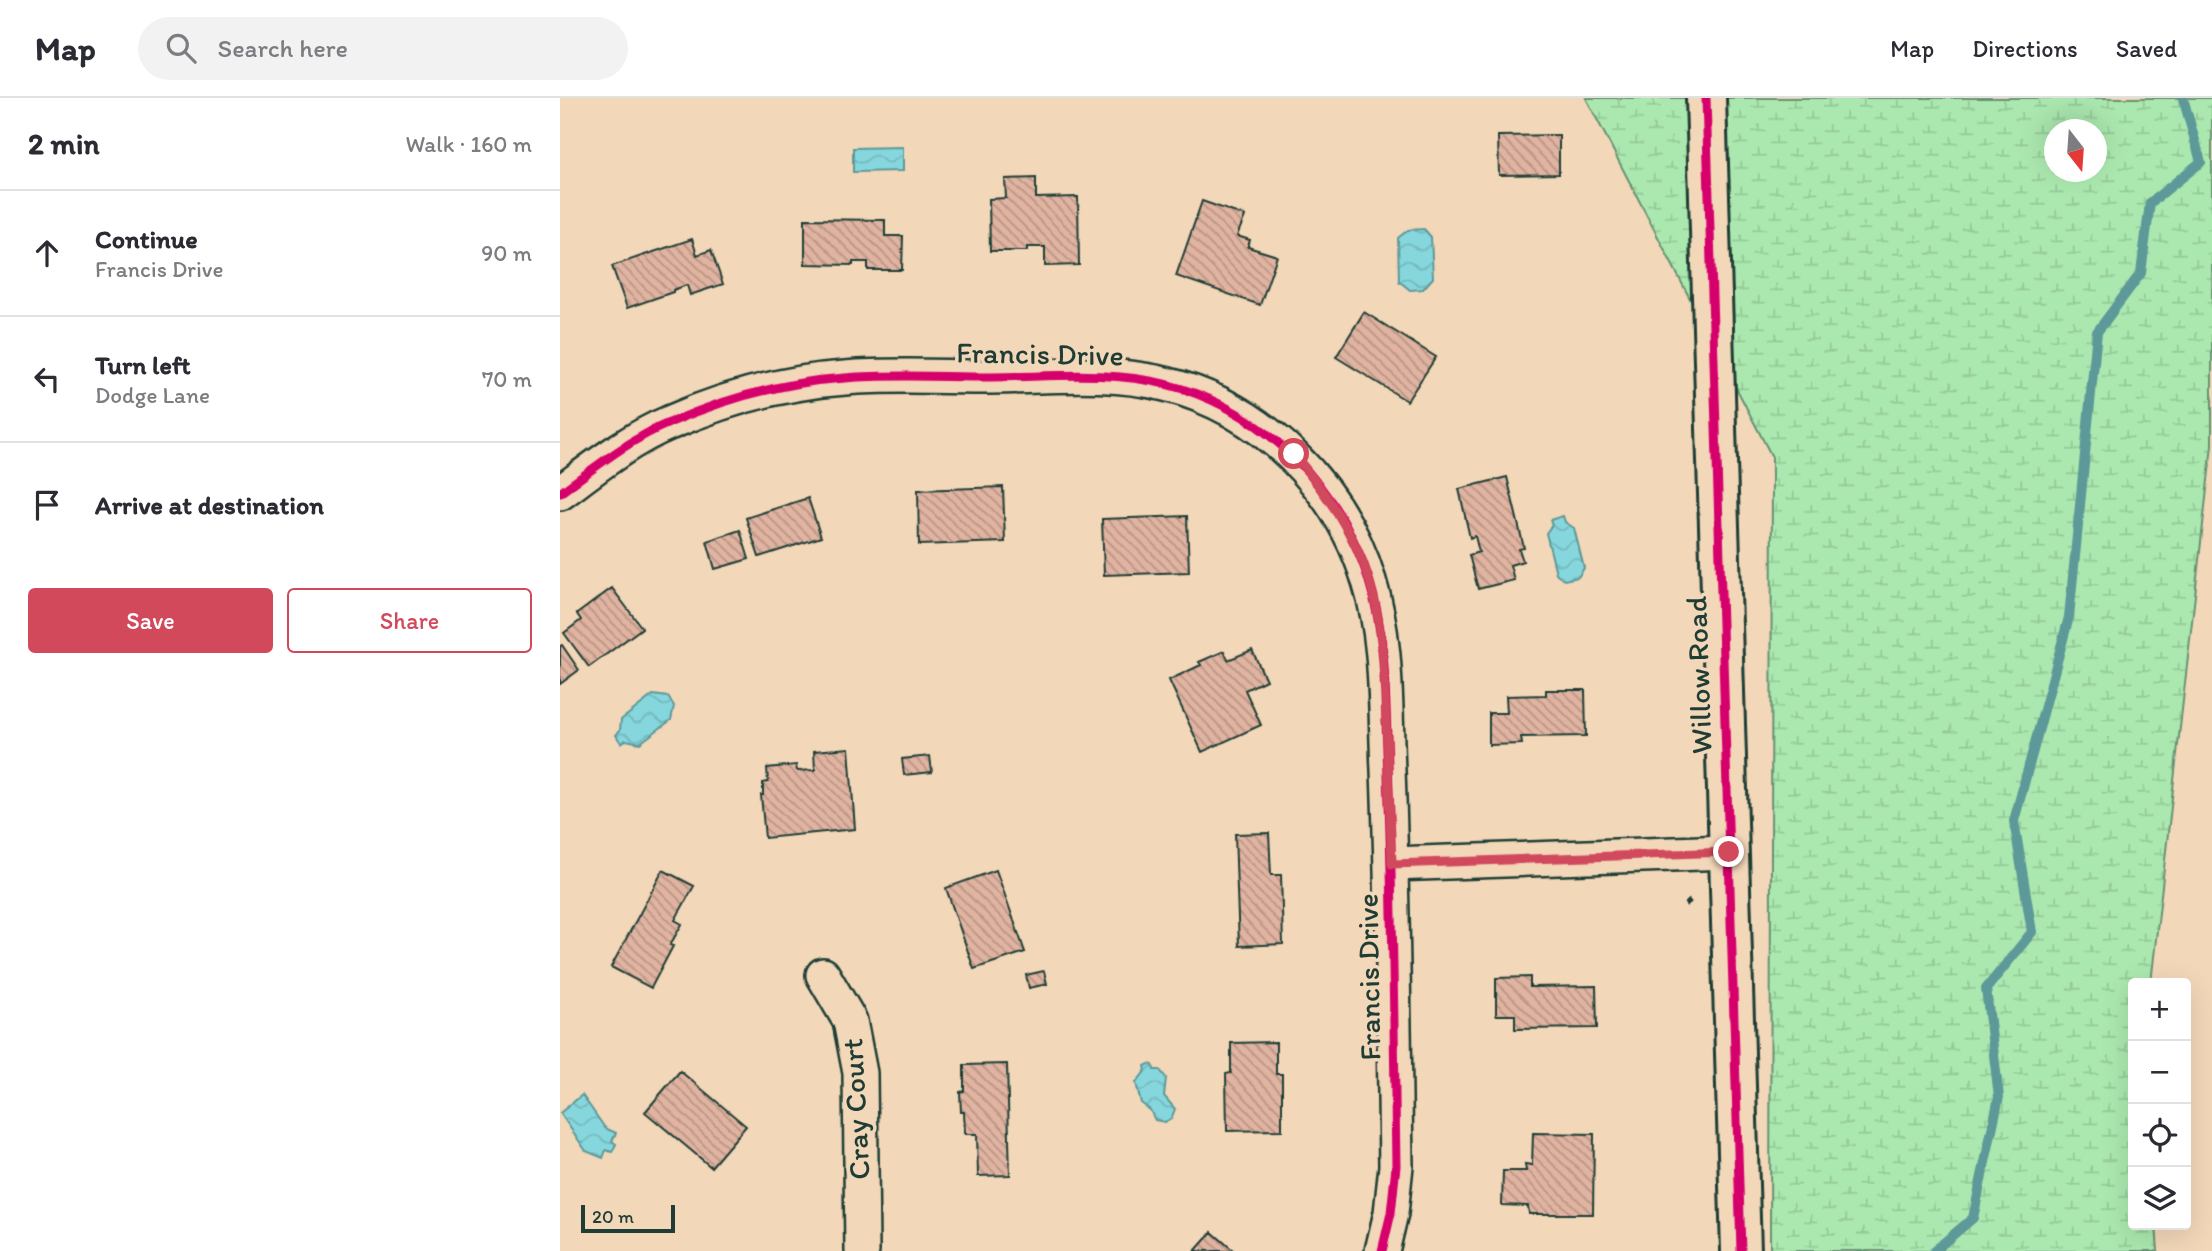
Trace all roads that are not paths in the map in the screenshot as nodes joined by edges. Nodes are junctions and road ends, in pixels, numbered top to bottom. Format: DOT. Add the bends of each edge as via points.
graph roads {
  1 [pos="1706,98"];
  2 [pos="560,493"];
  3 [pos="1729,852"];
  4 [pos="1392,864"];
  5 [pos="823,975"];
  6 [pos="862,1251"];
  7 [pos="1382,1251"];
  8 [pos="1741,1251"];
  1 -- 3 [label="street, Willow Road"];
  2 -- 4 [label="street, Francis Drive" via="666,424 779,387 845,378 1118,376 1166,384 1216,402 1294,454 1351,536 1370,581 1384,670"];
  3 -- 4 [label="street"];
  3 -- 8 [label="street, Willow Road"];
  4 -- 7 [label="street, Francis Drive" via="1396,1166"];
  5 -- 6 [label="street, Cray Court" via="850,1021 860,1073"];
}
